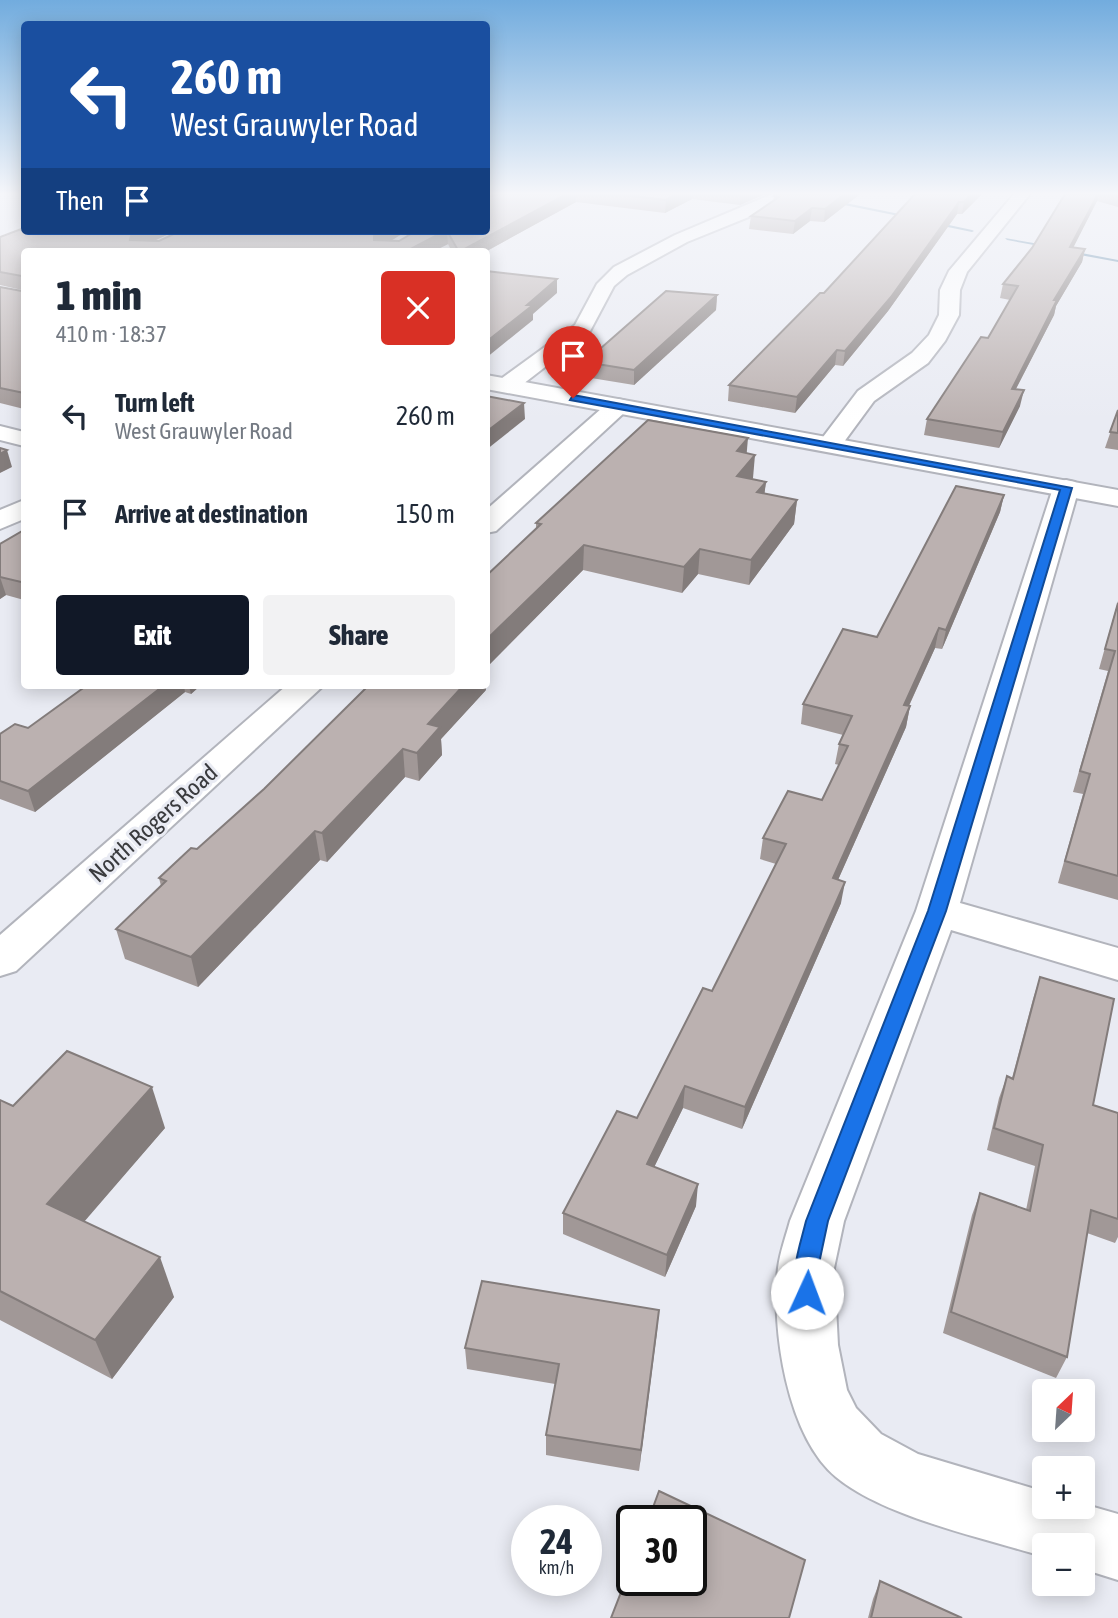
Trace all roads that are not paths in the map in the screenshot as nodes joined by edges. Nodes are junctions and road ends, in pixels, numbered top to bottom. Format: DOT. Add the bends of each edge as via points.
graph roads {
  1 [pos="625,270"];
  2 [pos="959,270"];
  3 [pos="496,384"];
  4 [pos="618,406"];
  5 [pos="0,433"];
  6 [pos="21,438"];
  7 [pos="829,445"];
  8 [pos="1066,488"];
  9 [pos="1118,498"];
  10 [pos="21,510"];
  11 [pos="490,520"];
  12 [pos="0,522"];
  13 [pos="303,689"];
  14 [pos="937,911"];
  15 [pos="0,960"];
  16 [pos="1118,964"];
  17 [pos="1118,1547"];
  1 -- 3 [label="street" via="604,286 582,330"];
  2 -- 7 [label="street" via="938,337 919,358 866,396"];
  3 -- 4 [label="street"];
  4 -- 7 [label="street"];
  4 -- 11 [label="street"];
  5 -- 6 [label="street"];
  7 -- 8 [label="street"];
  8 -- 9 [label="street"];
  8 -- 14 [label="street"];
  10 -- 12 [label="street"];
  13 -- 15 [label="street, North Rogers Road"];
  14 -- 16 [label="street"];
  14 -- 17 [label="street" via="817,1221 806,1268 808,1345 818,1394 834,1430 859,1456 906,1482"];
}
